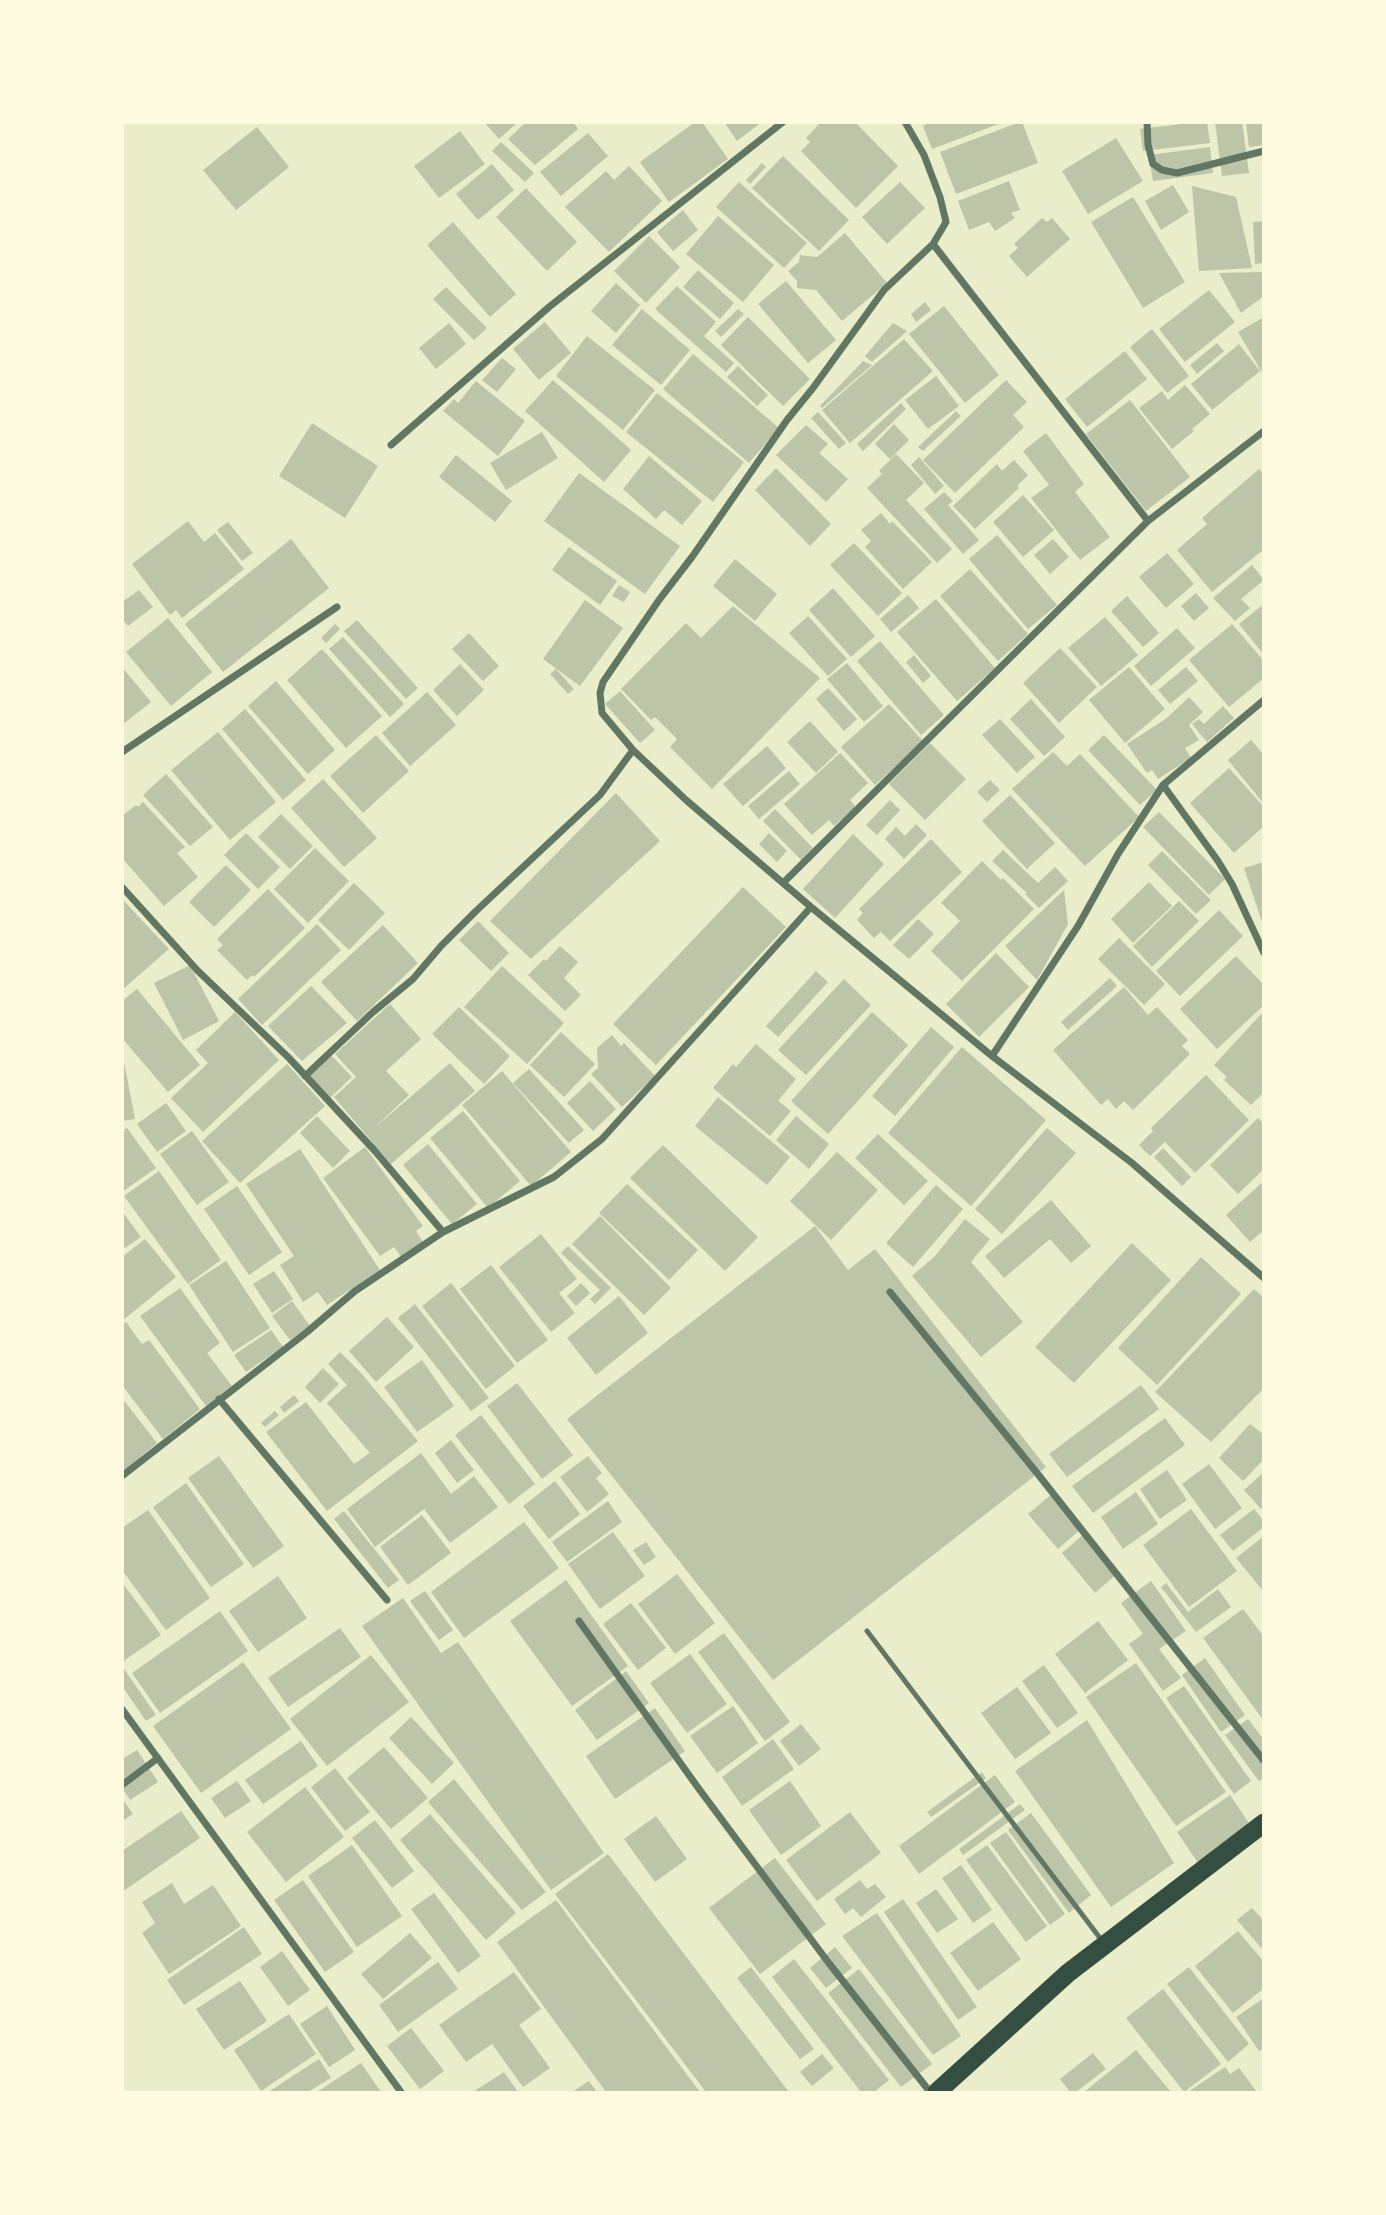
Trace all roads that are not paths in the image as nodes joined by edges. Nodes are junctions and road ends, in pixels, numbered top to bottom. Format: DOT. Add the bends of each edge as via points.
graph roads {
  1 [pos="783,122"];
  2 [pos="905,122"];
  3 [pos="1147,122"];
  4 [pos="1264,151"];
  5 [pos="933,244"];
  6 [pos="1264,431"];
  7 [pos="391,445"];
  8 [pos="1148,521"];
  9 [pos="337,607"];
  10 [pos="1264,700"];
  11 [pos="633,750"];
  12 [pos="122,752"];
  13 [pos="1163,785"];
  14 [pos="784,882"];
  15 [pos="122,887"];
  16 [pos="811,907"];
  17 [pos="1264,953"];
  18 [pos="992,1056"];
  19 [pos="305,1076"];
  20 [pos="443,1231"];
  21 [pos="1264,1278"];
  22 [pos="890,1292"];
  23 [pos="219,1399"];
  24 [pos="122,1476"];
  25 [pos="387,1600"];
  26 [pos="579,1621"];
  27 [pos="867,1631"];
  28 [pos="122,1709"];
  29 [pos="158,1758"];
  30 [pos="1264,1761"];
  31 [pos="122,1785"];
  32 [pos="1264,1823"];
  33 [pos="1105,1945"];
  34 [pos="401,2092"];
  35 [pos="930,2092"];
  36 [pos="937,2092"];
  1 -- 7 [label="street" via="549,307"];
  2 -- 5 [label="street" via="924,155 946,222"];
  3 -- 4 [label="street" via="1153,164 1162,170 1177,173"];
  5 -- 8 [label="street"];
  5 -- 11 [label="street" via="884,290 603,682 602,713"];
  6 -- 8 [label="street"];
  8 -- 14 [label="street"];
  9 -- 12 [label="street"];
  10 -- 13 [label="street"];
  11 -- 14 [label="street"];
  11 -- 19 [label="street" via="600,794 476,911 413,979"];
  13 -- 17 [label="street" via="1218,860"];
  13 -- 18 [label="street"];
  14 -- 16 [label="street"];
  15 -- 19 [label="street" via="198,971"];
  16 -- 18 [label="street"];
  16 -- 20 [label="street" via="602,1139 554,1177"];
  18 -- 21 [label="street" via="1132,1163"];
  19 -- 20 [label="street"];
  20 -- 23 [label="street" via="355,1291"];
  22 -- 30 [label="street"];
  23 -- 24 [label="street"];
  23 -- 25 [label="street"];
  26 -- 35 [label="street" via="715,1811"];
  27 -- 33 [label="lane"];
  28 -- 29 [label="street"];
  29 -- 31 [label="street"];
  29 -- 34 [label="street"];
  32 -- 33 [label="highway"];
  33 -- 36 [label="highway"];
}
